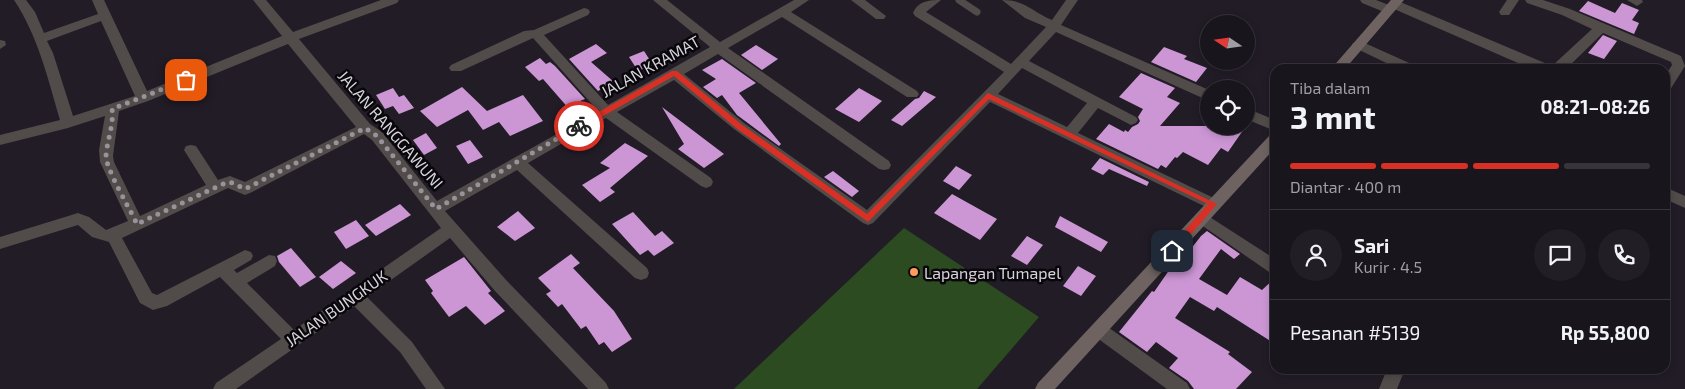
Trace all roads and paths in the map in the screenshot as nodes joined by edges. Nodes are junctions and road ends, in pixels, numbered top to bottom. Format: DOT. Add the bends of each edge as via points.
graph roads {
  1 [pos="20,0"];
  2 [pos="98,0"];
  3 [pos="259,0"];
  4 [pos="393,0"];
  5 [pos="659,0"];
  6 [pos="803,0"];
  7 [pos="857,0"];
  8 [pos="959,0"];
  9 [pos="1008,0"];
  10 [pos="1072,0"];
  11 [pos="1366,0"];
  12 [pos="1513,0"];
  13 [pos="1531,0"];
  14 [pos="927,2"];
  15 [pos="1394,5"];
  16 [pos="584,12"];
  17 [pos="782,12"];
  18 [pos="977,12"];
  19 [pos="1505,12"];
  20 [pos="106,15"];
  21 [pos="880,16"];
  22 [pos="1054,26"];
  23 [pos="1601,28"];
  24 [pos="536,34"];
  25 [pos="40,38"];
  26 [pos="290,38"];
  27 [pos="1358,44"];
  28 [pos="719,48"];
  29 [pos="1341,64"];
  30 [pos="1400,64"];
  31 [pos="1532,64"];
  32 [pos="1563,64"];
  33 [pos="1012,66"];
  34 [pos="456,68"];
  35 [pos="674,73"];
  36 [pos="1670,78"];
  37 [pos="1200,92"];
  38 [pos="912,94"];
  39 [pos="988,95"];
  40 [pos="143,98"];
  41 [pos="1096,101"];
  42 [pos="112,109"];
  43 [pos="606,111"];
  44 [pos="1255,117"];
  45 [pos="1131,120"];
  46 [pos="68,123"];
  47 [pos="1270,124"];
  48 [pos="365,128"];
  49 [pos="1069,134"];
  50 [pos="0,140"];
  51 [pos="1270,144"];
  52 [pos="191,150"];
  53 [pos="518,162"];
  54 [pos="884,165"];
  55 [pos="706,182"];
  56 [pos="216,187"];
  57 [pos="1670,195"];
  58 [pos="1685,202"];
  59 [pos="1213,204"];
  60 [pos="436,209"];
  61 [pos="1202,218"];
  62 [pos="137,224"];
  63 [pos="451,229"];
  64 [pos="112,235"];
  65 [pos="0,243"];
  66 [pos="245,256"];
  67 [pos="270,261"];
  68 [pos="1270,265"];
  69 [pos="222,268"];
  70 [pos="641,273"];
  71 [pos="236,282"];
  72 [pos="354,295"];
  73 [pos="1099,330"];
  74 [pos="292,339"];
  75 [pos="1394,374"];
  76 [pos="224,388"];
  77 [pos="1048,388"];
  78 [pos="436,389"];
  79 [pos="600,389"];
  80 [pos="1181,389"];
  81 [pos="1388,389"];
  1 -- 25 [label="street"];
  2 -- 20 [label="street"];
  3 -- 26 [label="street, JALAN RANGGAWUNI"];
  4 -- 26 [label="street"];
  5 -- 28 [label="street"];
  6 -- 17 [label="street, JALAN KRAMAT"];
  7 -- 21 [label="street"];
  8 -- 18 [label="lane"];
  9 -- 22 [label="street"];
  10 -- 22 [label="street"];
  11 -- 15 [label="street"];
  12 -- 19 [label="street"];
  13 -- 23 [label="street"];
  14 -- 33 [label="street" via="920,13"];
  15 -- 27 [label="street"];
  15 -- 31 [label="street"];
  16 -- 24 [label="street"];
  17 -- 28 [label="street, JALAN KRAMAT"];
  17 -- 38 [label="street"];
  20 -- 25 [label="street"];
  20 -- 40 [label="street"];
  22 -- 33 [label="street"];
  22 -- 37 [label="street"];
  23 -- 32 [label="street"];
  23 -- 36 [label="street" via="1676,59 1679,65"];
  24 -- 34 [label="street" via="528,34"];
  24 -- 43 [label="street"];
  25 -- 46 [label="street"];
  26 -- 40 [label="street"];
  26 -- 48 [label="street, JALAN RANGGAWUNI"];
  27 -- 29 [label="street"];
  27 -- 30 [label="street"];
  28 -- 35 [label="street, JALAN KRAMAT"];
  28 -- 54 [label="street"];
  33 -- 39 [label="street"];
  33 -- 41 [label="street"];
  35 -- 39 [label="street" via="738,126 868,219"];
  35 -- 43 [label="street, JALAN KRAMAT"];
  39 -- 49 [label="street"];
  40 -- 42 [label="street"];
  41 -- 45 [label="street"];
  41 -- 49 [label="street"];
  42 -- 46 [label="street"];
  42 -- 62 [label="street" via="107,163"];
  43 -- 53 [label="street, JALAN KRAMAT"];
  43 -- 55 [label="street"];
  44 -- 47 [label="street"];
  46 -- 50 [label="street"];
  48 -- 56 [label="street" via="245,189 230,182"];
  48 -- 60 [label="street, JALAN RANGGAWUNI" via="377,136"];
  49 -- 59 [label="street"];
  51 -- 59 [label="street"];
  52 -- 56 [label="street"];
  53 -- 60 [label="street, JALAN KRAMAT"];
  53 -- 70 [label="street"];
  56 -- 62 [label="street"];
  57 -- 58 [label="street"];
  59 -- 61 [label="street"];
  60 -- 63 [label="street, JALAN RANGGAWUNI"];
  61 -- 68 [label="street"];
  61 -- 73 [label="street"];
  62 -- 64 [label="street"];
  63 -- 72 [label="street, JALAN BUNGKUK"];
  63 -- 79 [label="street, JALAN RANGGAWUNI"];
  64 -- 65 [label="street" via="99,235 85,221 78,220"];
  64 -- 69 [label="street" via="146,298 153,303"];
  66 -- 69 [label="street"];
  67 -- 71 [label="street"];
  69 -- 71 [label="street"];
  71 -- 74 [label="street"];
  72 -- 74 [label="street, JALAN BUNGKUK"];
  72 -- 78 [label="street" via="406,348"];
  73 -- 77 [label="street"];
  73 -- 80 [label="street"];
  74 -- 76 [label="street, JALAN BUNGKUK"];
  75 -- 81 [label="street"];
}
